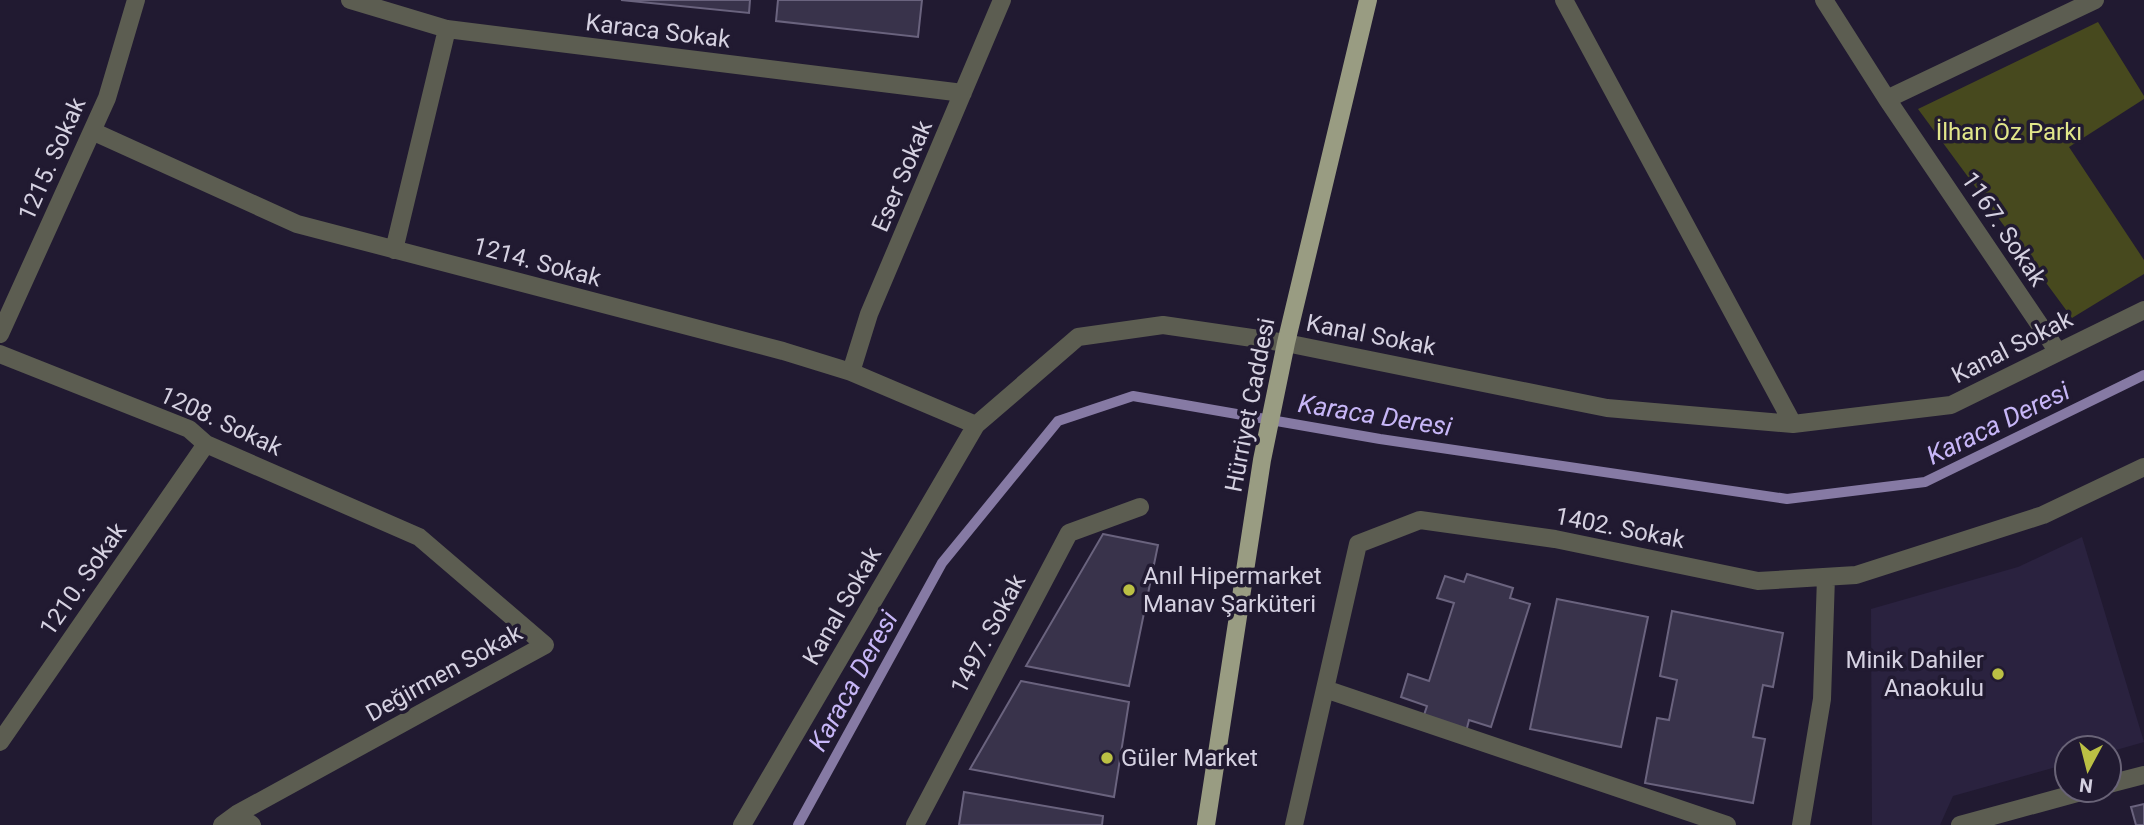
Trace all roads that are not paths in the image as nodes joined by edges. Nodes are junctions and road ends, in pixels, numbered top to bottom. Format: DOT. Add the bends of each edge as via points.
graph roads {
  1 [pos="136,0"];
  2 [pos="350,0"];
  3 [pos="1002,0"];
  4 [pos="1368,0"];
  5 [pos="1564,0"];
  6 [pos="1824,0"];
  7 [pos="2095,0"];
  8 [pos="447,29"];
  9 [pos="963,93"];
  10 [pos="1887,99"];
  11 [pos="92,131"];
  12 [pos="394,250"];
  13 [pos="2144,310"];
  14 [pos="0,334"];
  15 [pos="1286,343"];
  16 [pos="2057,352"];
  17 [pos="0,354"];
  18 [pos="851,372"];
  19 [pos="1793,424"];
  20 [pos="976,425"];
  21 [pos="206,444"];
  22 [pos="2144,467"];
  23 [pos="1140,507"];
  24 [pos="419,537"];
  25 [pos="1826,577"];
  26 [pos="1325,689"];
  27 [pos="0,742"];
  28 [pos="2144,775"];
  29 [pos="2123,780"];
  30 [pos="2053,800"];
  31 [pos="230,819"];
  32 [pos="252,825"];
  33 [pos="742,825"];
  34 [pos="915,825"];
  35 [pos="1206,825"];
  36 [pos="1294,825"];
  37 [pos="1727,825"];
  38 [pos="1801,825"];
  39 [pos="1960,825"];
  1 -- 11 [label="street, 1215. Sokak" via="107,98"];
  2 -- 8 [label="street, Karaca Sokak"];
  3 -- 9 [label="street, Eser Sokak"];
  4 -- 15 [label="main road, Hürriyet Caddesi"];
  5 -- 19 [label="street"];
  6 -- 10 [label="street, 1167. Sokak"];
  7 -- 10 [label="street"];
  8 -- 9 [label="street, Karaca Sokak"];
  8 -- 12 [label="street"];
  9 -- 18 [label="street, Eser Sokak" via="869,314"];
  10 -- 16 [label="street, 1167. Sokak"];
  11 -- 12 [label="street, 1214. Sokak" via="297,224"];
  11 -- 14 [label="street, 1215. Sokak"];
  12 -- 18 [label="street, 1214. Sokak"];
  13 -- 16 [label="street, Kanal Sokak"];
  15 -- 19 [label="street, Kanal Sokak" via="1607,408"];
  15 -- 20 [label="street, Kanal Sokak" via="1163,325 1078,337"];
  15 -- 35 [label="main road, Hürriyet Caddesi" via="1262,460"];
  16 -- 19 [label="street, Kanal Sokak" via="1951,405"];
  17 -- 21 [label="street, 1208. Sokak" via="189,429"];
  18 -- 20 [label="street, 1214. Sokak"];
  20 -- 33 [label="street, Kanal Sokak"];
  21 -- 24 [label="street, 1208. Sokak"];
  21 -- 27 [label="street, 1210. Sokak"];
  22 -- 25 [label="street, 1402. Sokak" via="2043,515 1856,575"];
  23 -- 34 [label="street, 1497. Sokak" via="1069,533"];
  24 -- 31 [label="street, Değirmen Sokak" via="545,645"];
  25 -- 26 [label="street, 1402. Sokak" via="1758,581 1555,539 1420,520 1358,544"];
  25 -- 38 [label="street" via="1822,699"];
  26 -- 36 [label="street, 1402. Sokak"];
  26 -- 37 [label="street"];
  28 -- 29 [label="street"];
  30 -- 39 [label="street"];
  31 -- 32 [label="street"];
}
